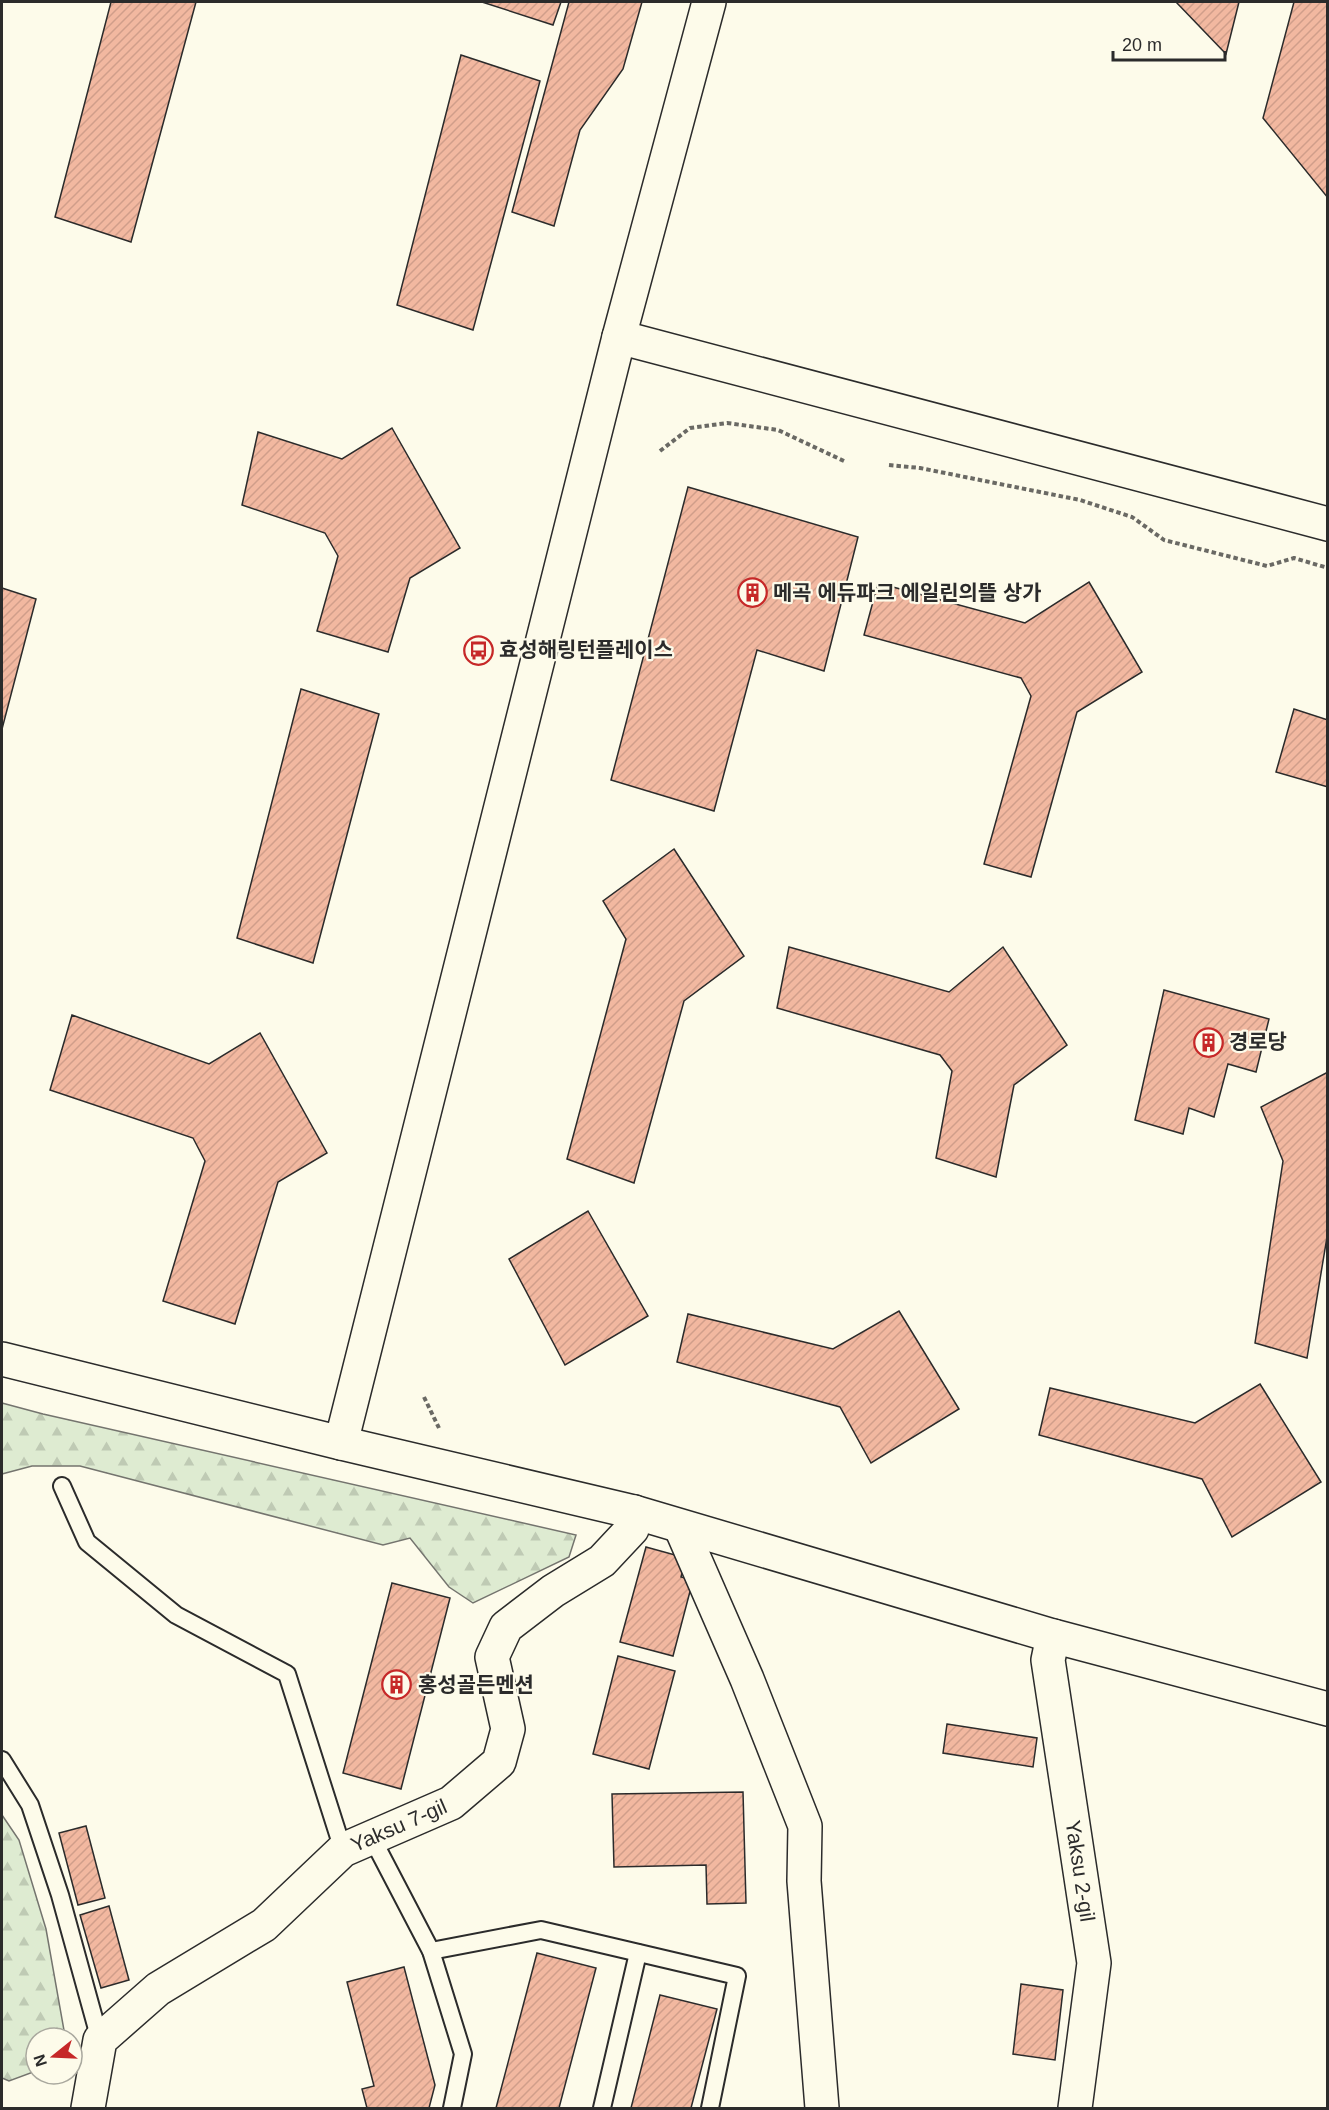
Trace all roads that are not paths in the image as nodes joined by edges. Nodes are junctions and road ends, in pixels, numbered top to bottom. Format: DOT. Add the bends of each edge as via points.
graph roads {
  1 [pos="709,2"];
  2 [pos="619,337"];
  3 [pos="1328,524"];
  4 [pos="2,1359"];
  5 [pos="341,1443"];
  6 [pos="62,1486"];
  7 [pos="634,1512"];
  8 [pos="681,1528"];
  9 [pos="1053,1636"];
  10 [pos="1328,1709"];
  11 [pos="2,1760"];
  12 [pos="357,1844"];
  13 [pos="431,1951"];
  14 [pos="638,1953"];
  15 [pos="100,2040"];
  16 [pos="88,2109"];
  17 [pos="452,2109"];
  18 [pos="602,2109"];
  19 [pos="710,2109"];
  20 [pos="822,2109"];
  21 [pos="1075,2109"];
  1 -- 2 [label="street"];
  2 -- 3 [label="street"];
  2 -- 5 [label="street"];
  4 -- 5 [label="street"];
  5 -- 7 [label="street"];
  6 -- 12 [label="lane" via="87,1542 176,1615 287,1674"];
  7 -- 8 [label="street"];
  7 -- 12 [label="street, Yaksu 7-gil" via="632,1529 603,1561 553,1591 506,1627 492,1657 508,1729 499,1762 451,1803"];
  8 -- 9 [label="street"];
  8 -- 20 [label="street" via="805,1826 804,1881"];
  9 -- 10 [label="street"];
  9 -- 21 [label="street, Yaksu 2-gil" via="1048,1660 1094,1963"];
  11 -- 15 [label="lane" via="30,1805 60,1895"];
  12 -- 13 [label="lane"];
  12 -- 15 [label="street, Yaksu 7-gil" via="264,1925 158,1989"];
  13 -- 14 [label="lane" via="542,1930"];
  13 -- 17 [label="lane" via="463,2054"];
  14 -- 18 [label="lane"];
  14 -- 19 [label="lane" via="737,1976"];
  15 -- 16 [label="street"];
}
